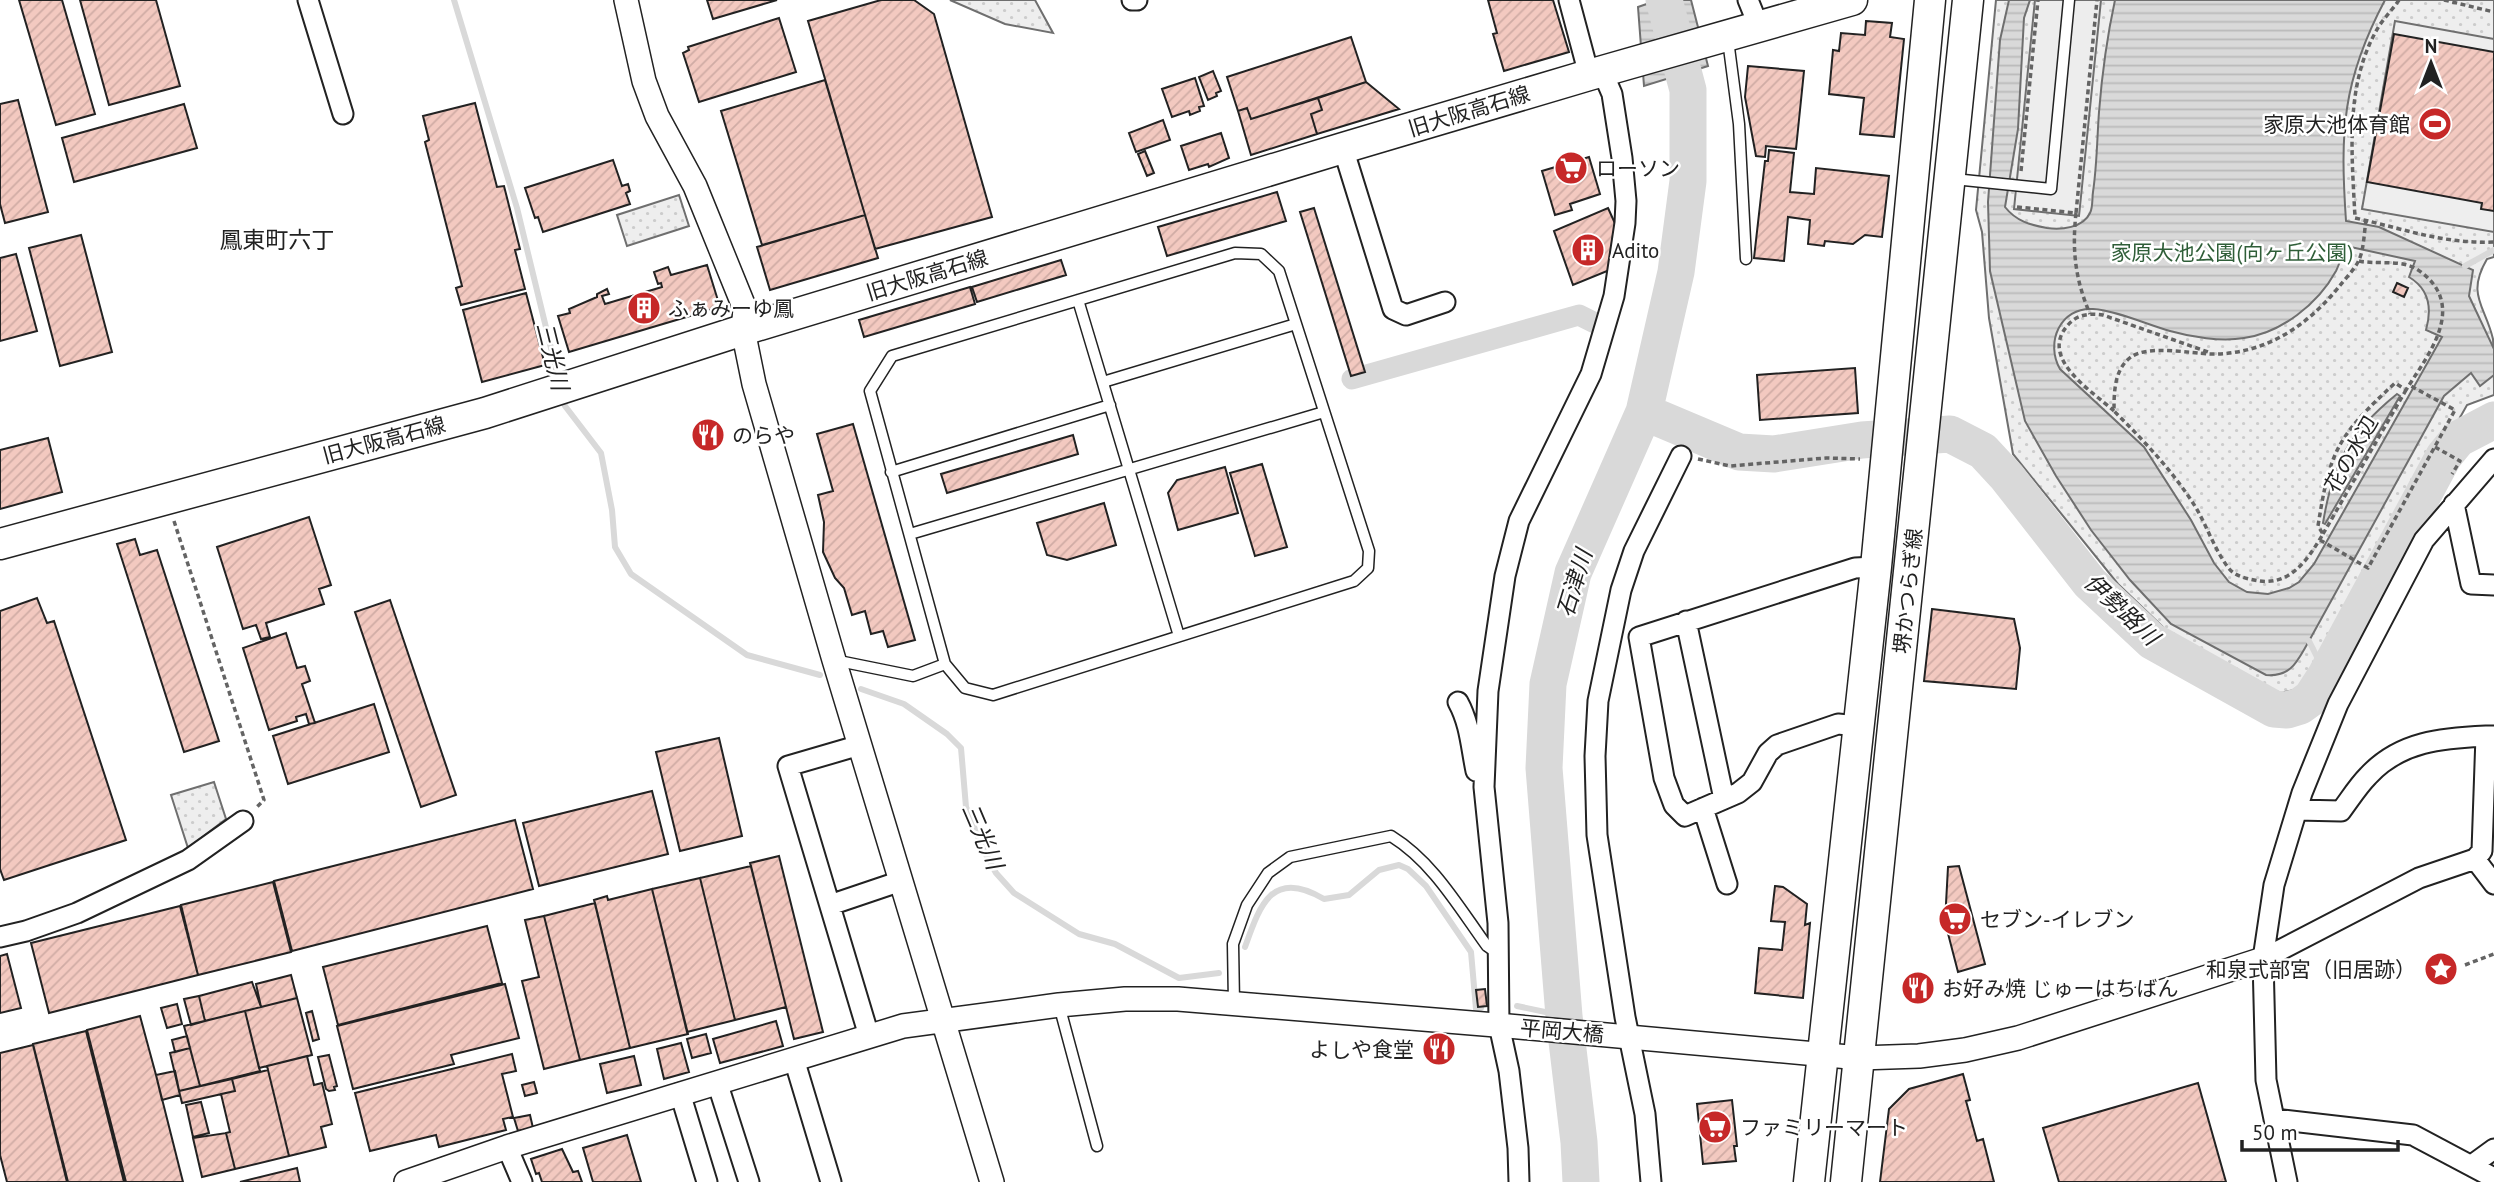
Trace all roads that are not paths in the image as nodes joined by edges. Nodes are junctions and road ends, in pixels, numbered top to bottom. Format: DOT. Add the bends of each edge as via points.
graph roads {
  1 [pos="308,0"];
  2 [pos="626,0"];
  3 [pos="1569,0"];
  4 [pos="1852,0"];
  5 [pos="1930,0"];
  6 [pos="1968,0"];
  7 [pos="2068,0"];
  8 [pos="1753,14"];
  9 [pos="1723,37"];
  10 [pos="1605,70"];
  11 [pos="343,114"];
  12 [pos="1343,148"];
  13 [pos="1963,180"];
  14 [pos="1746,259"];
  15 [pos="1078,300"];
  16 [pos="1446,302"];
  17 [pos="1296,324"];
  18 [pos="743,330"];
  19 [pos="1103,382"];
  20 [pos="1110,405"];
  21 [pos="1324,412"];
  22 [pos="1681,456"];
  23 [pos="2494,458"];
  24 [pos="1129,470"];
  25 [pos="891,472"];
  26 [pos="2454,504"];
  27 [pos="909,534"];
  28 [pos="0,544"];
  29 [pos="1876,567"];
  30 [pos="2494,585"];
  31 [pos="1686,621"];
  32 [pos="1179,636"];
  33 [pos="834,660"];
  34 [pos="945,664"];
  35 [pos="1458,702"];
  36 [pos="1858,726"];
  37 [pos="2490,736"];
  38 [pos="860,746"];
  39 [pos="1485,787"];
  40 [pos="1724,799"];
  41 [pos="1703,808"];
  42 [pos="2297,810"];
  43 [pos="243,821"];
  44 [pos="2475,859"];
  45 [pos="901,881"];
  46 [pos="1727,884"];
  47 [pos="2494,884"];
  48 [pos="830,905"];
  49 [pos="0,937"];
  50 [pos="1497,953"];
  51 [pos="2263,959"];
  52 [pos="1234,1003"];
  53 [pos="1059,1005"];
  54 [pos="943,1019"];
  55 [pos="1503,1026"];
  56 [pos="869,1036"];
  57 [pos="1623,1037"];
  58 [pos="1822,1055"];
  59 [pos="1860,1058"];
  60 [pos="793,1059"];
  61 [pos="717,1082"];
  62 [pos="680,1093"];
  63 [pos="2274,1119"];
  64 [pos="1097,1146"];
  65 [pos="507,1147"];
  66 [pos="2494,1149"];
  67 [pos="2472,1165"];
  68 [pos="435,1177"];
  69 [pos="2494,1178"];
  70 [pos="406,1182"];
  71 [pos="522,1182"];
  72 [pos="707,1182"];
  73 [pos="749,1182"];
  74 [pos="831,1182"];
  75 [pos="992,1182"];
  76 [pos="1519,1182"];
  77 [pos="1651,1182"];
  78 [pos="1809,1182"];
  79 [pos="1846,1182"];
  80 [pos="2287,1182"];
  1 -- 11 [label="street"];
  2 -- 18 [label="street" via="644,81 657,116 695,186 745,309"];
  3 -- 10 [label="street"];
  4 -- 8 [label="main road, 旧大阪高石線"];
  5 -- 29 [label="main road, 堺かつらぎ線" via="1890,422 1877,456"];
  6 -- 13 [label="main road, 堺かつらぎ線"];
  7 -- 13 [label="lane" via="2050,189"];
  8 -- 9 [label="main road, 旧大阪高石線"];
  9 -- 10 [label="main road, 旧大阪高石線"];
  9 -- 14 [label="lane" via="1740,137"];
  10 -- 12 [label="main road, 旧大阪高石線"];
  10 -- 39 [label="street" via="1626,201 1614,296 1591,374 1519,521 1505,576 1488,691"];
  12 -- 16 [label="street" via="1383,244 1392,309 1406,315"];
  12 -- 18 [label="main road, 旧大阪高石線"];
  13 -- 59 [label="main road, 堺かつらぎ線" via="1925,422"];
  15 -- 17 [label="lane" via="1235,253 1261,254 1279,271"];
  15 -- 19 [label="lane"];
  15 -- 25 [label="lane" via="892,356 870,391"];
  17 -- 19 [label="lane"];
  17 -- 21 [label="lane"];
  18 -- 28 [label="main road, 旧大阪高石線" via="485,413"];
  18 -- 33 [label="street" via="754,384"];
  19 -- 20 [label="lane"];
  20 -- 24 [label="lane"];
  20 -- 25 [label="lane"];
  21 -- 24 [label="lane"];
  21 -- 32 [label="lane" via="1369,551 1367,568 1354,581"];
  22 -- 57 [label="street" via="1634,551 1621,590 1598,701 1597,835"];
  23 -- 26 [label="street"];
  24 -- 27 [label="lane"];
  24 -- 32 [label="lane"];
  25 -- 27 [label="lane"];
  26 -- 30 [label="street" via="2471,584"];
  26 -- 42 [label="street" via="2424,540 2337,704"];
  27 -- 34 [label="lane"];
  29 -- 31 [label="street" via="1855,568"];
  29 -- 36 [label="main road, 堺かつらぎ線"];
  31 -- 40 [label="street"];
  31 -- 41 [label="street" via="1639,637 1664,778 1674,805 1685,816"];
  32 -- 34 [label="lane" via="993,695 965,688"];
  33 -- 34 [label="lane" via="913,676"];
  33 -- 38 [label="street"];
  35 -- 39 [label="street" via="1471,736 1477,778"];
  36 -- 40 [label="street" via="1838,724 1777,745 1752,782"];
  36 -- 58 [label="main road, 堺かつらぎ線"];
  37 -- 42 [label="street" via="2425,742 2393,756 2369,775 2342,811"];
  37 -- 44 [label="street" via="2482,851"];
  38 -- 45 [label="street"];
  38 -- 48 [label="street" via="788,766"];
  39 -- 50 [label="street"];
  40 -- 41 [label="street"];
  41 -- 46 [label="street"];
  42 -- 51 [label="street" via="2274,885"];
  43 -- 49 [label="street" via="176,866 77,912"];
  44 -- 47 [label="street"];
  44 -- 51 [label="street" via="2419,878"];
  45 -- 48 [label="street"];
  45 -- 54 [label="street"];
  48 -- 56 [label="street"];
  50 -- 52 [label="lane" via="1487,946 1434,871 1391,836 1290,857 1268,873 1247,905 1233,944"];
  50 -- 55 [label="street"];
  51 -- 59 [label="street, 平岡大橋" via="2005,1041 1919,1056"];
  51 -- 63 [label="street" via="2266,1080"];
  52 -- 53 [label="street, 平岡大橋" via="1125,999"];
  52 -- 55 [label="street, 平岡大橋"];
  53 -- 54 [label="street, 平岡大橋"];
  53 -- 64 [label="lane"];
  54 -- 56 [label="street, 平岡大橋"];
  54 -- 75 [label="street"];
  55 -- 57 [label="street, 平岡大橋"];
  55 -- 76 [label="street"];
  56 -- 60 [label="street, 平岡大橋"];
  57 -- 58 [label="street, 平岡大橋"];
  57 -- 77 [label="street" via="1645,1114"];
  58 -- 59 [label="street, 平岡大橋"];
  58 -- 78 [label="main road, 堺かつらぎ線"];
  59 -- 79 [label="main road, 堺かつらぎ線"];
  60 -- 61 [label="street, 平岡大橋"];
  60 -- 74 [label="street"];
  61 -- 62 [label="street, 平岡大橋"];
  61 -- 73 [label="street"];
  62 -- 65 [label="street, 平岡大橋"];
  62 -- 72 [label="street"];
  63 -- 67 [label="street" via="2413,1135"];
  63 -- 80 [label="street"];
  65 -- 68 [label="street, 平岡大橋"];
  65 -- 71 [label="street"];
  66 -- 67 [label="street"];
  67 -- 69 [label="street"];
  68 -- 70 [label="street, 平岡大橋"];
}
